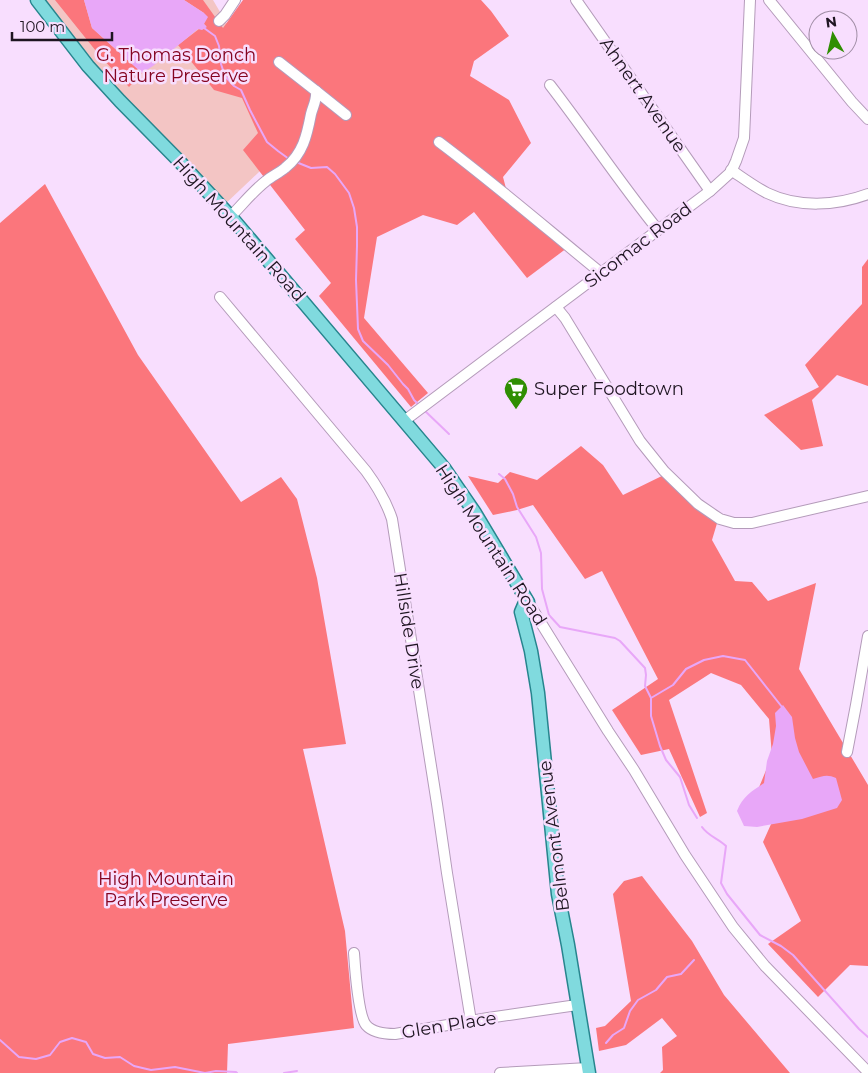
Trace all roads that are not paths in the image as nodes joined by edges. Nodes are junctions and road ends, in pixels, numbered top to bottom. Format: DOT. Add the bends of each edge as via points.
graph roads {
  1 [pos="37,0"];
  2 [pos="235,0"];
  3 [pos="576,0"];
  4 [pos="750,0"];
  5 [pos="770,0"];
  6 [pos="219,21"];
  7 [pos="279,62"];
  8 [pos="550,85"];
  9 [pos="316,91"];
  10 [pos="346,115"];
  11 [pos="868,118"];
  12 [pos="439,142"];
  13 [pos="731,170"];
  14 [pos="710,191"];
  15 [pos="868,194"];
  16 [pos="230,216"];
  17 [pos="658,230"];
  18 [pos="600,274"];
  19 [pos="220,297"];
  20 [pos="556,307"];
  21 [pos="404,421"];
  22 [pos="868,496"];
  23 [pos="528,602"];
  24 [pos="868,636"];
  25 [pos="847,752"];
  26 [pos="354,953"];
  27 [pos="577,1005"];
  28 [pos="471,1021"];
  29 [pos="588,1070"];
  30 [pos="868,1072"];
  31 [pos="500,1073"];
  1 -- 16 [label="main road, High Mountain Road" via="98,77"];
  2 -- 6 [label="street"];
  3 -- 14 [label="street, Ahnert Avenue"];
  4 -- 13 [label="street, Sicomac Road" via="744,138"];
  5 -- 11 [label="street"];
  7 -- 9 [label="street"];
  8 -- 17 [label="street"];
  9 -- 10 [label="street"];
  9 -- 16 [label="street" via="302,150"];
  12 -- 18 [label="street" via="520,205"];
  13 -- 14 [label="street, Sicomac Road"];
  13 -- 15 [label="street" via="764,192 800,203 822,204"];
  14 -- 17 [label="street, Sicomac Road"];
  16 -- 21 [label="main road, High Mountain Road"];
  17 -- 18 [label="street, Sicomac Road"];
  18 -- 20 [label="street, Sicomac Road"];
  19 -- 28 [label="street, Hillside Drive" via="366,471 389,510"];
  20 -- 21 [label="street, Sicomac Road"];
  20 -- 22 [label="street" via="566,318 646,449 698,504 720,519 752,523"];
  21 -- 23 [label="main road, High Mountain Road" via="459,489"];
  23 -- 27 [label="main road, Belmont Avenue" via="521,612 538,693 558,894"];
  23 -- 30 [label="street, High Mountain Road" via="733,927 765,966"];
  24 -- 25 [label="street"];
  26 -- 28 [label="street, Glen Place" via="359,1001 367,1026 395,1034"];
  27 -- 28 [label="street, Glen Place"];
  27 -- 29 [label="main road, Belmont Avenue"];
  29 -- 31 [label="street"];
}
